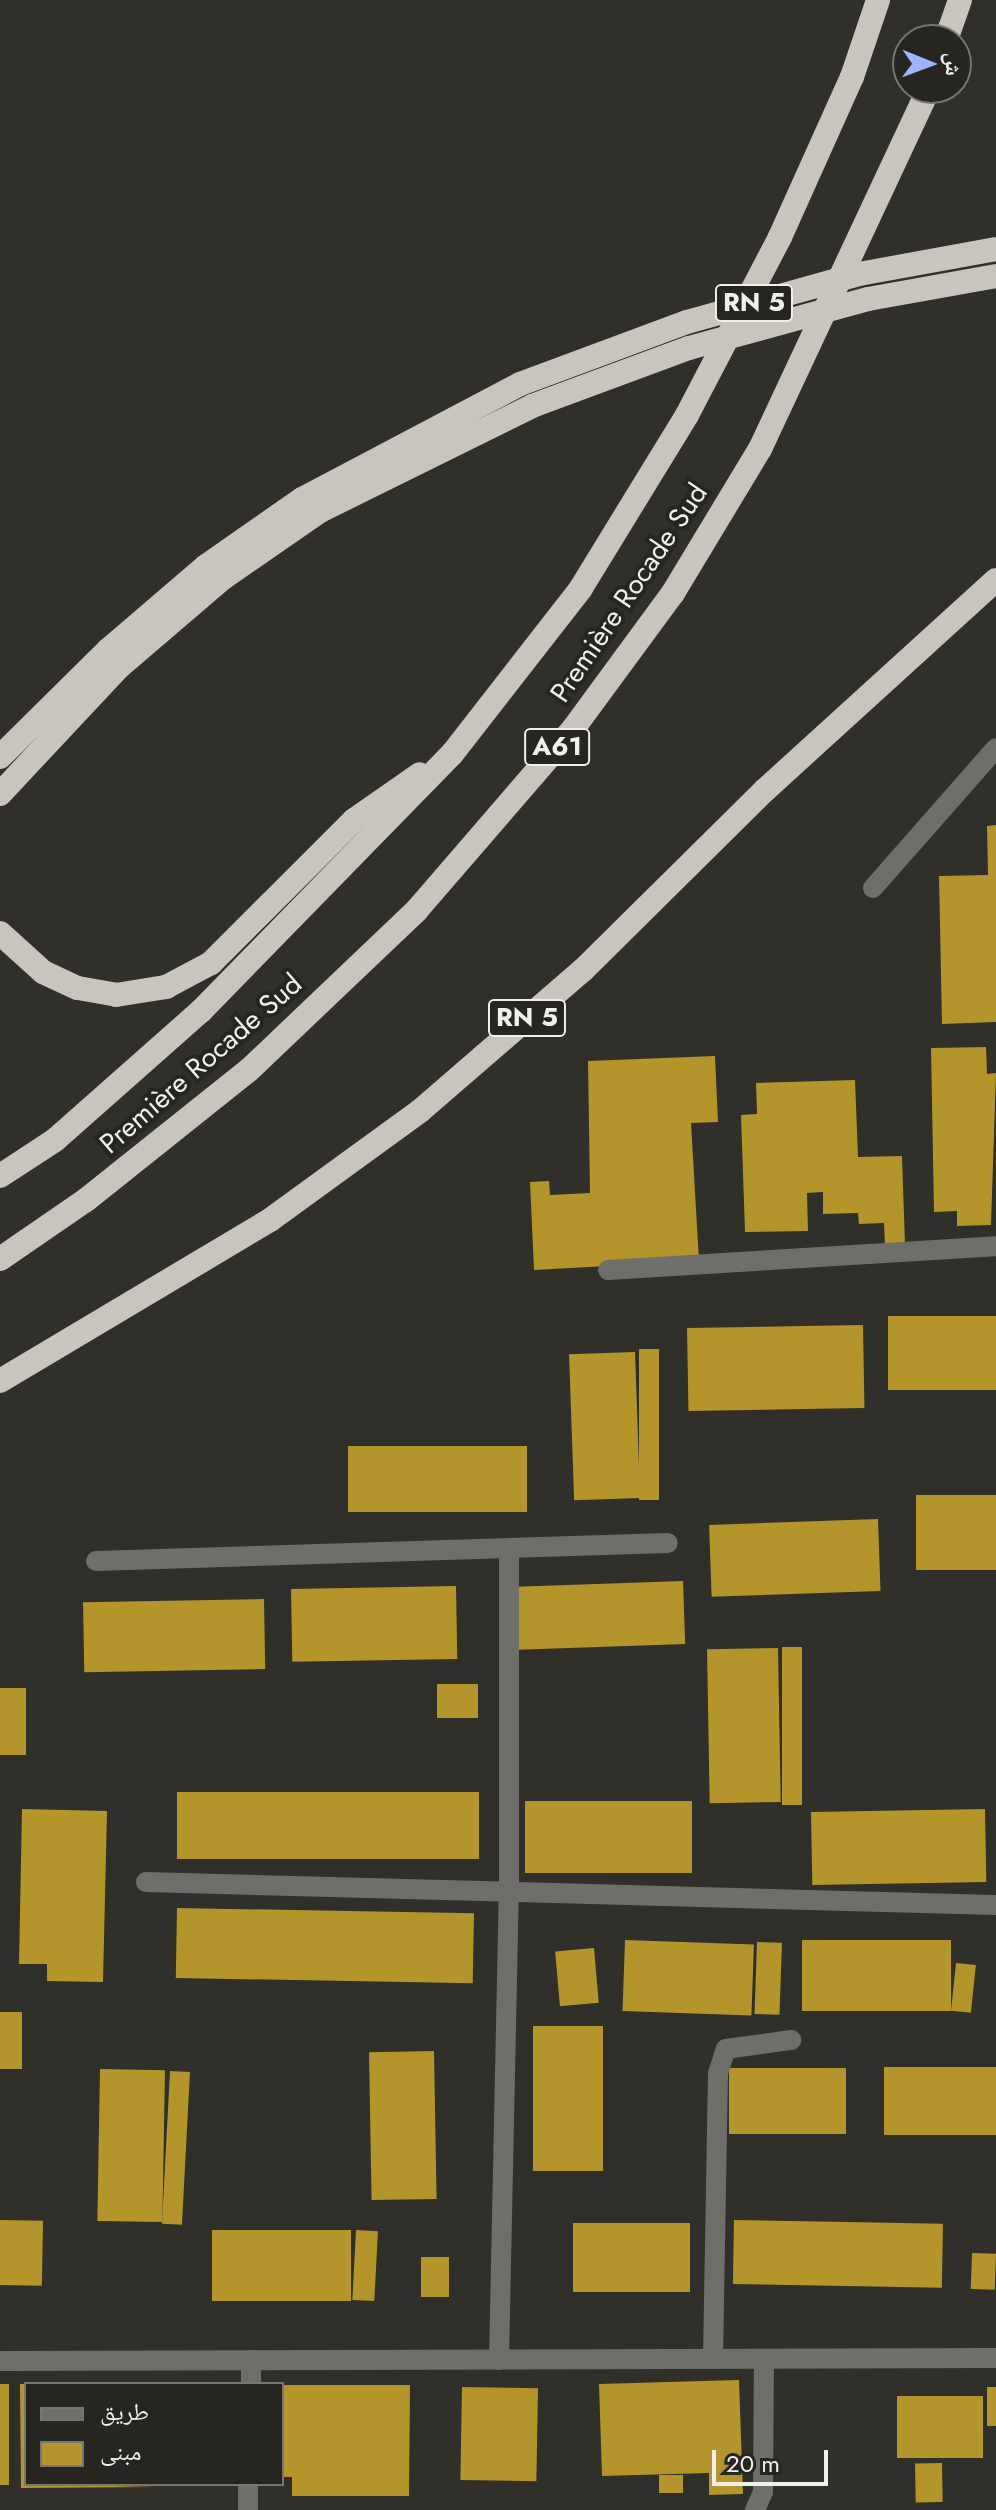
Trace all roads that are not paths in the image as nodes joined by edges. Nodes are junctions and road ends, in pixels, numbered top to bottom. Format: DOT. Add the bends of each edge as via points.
graph roads {
  1 [pos="878,0"];
  2 [pos="960,0"];
  3 [pos="952,24"];
  4 [pos="922,104"];
  5 [pos="996,249"];
  6 [pos="996,276"];
  7 [pos="996,580"];
  8 [pos="996,748"];
  9 [pos="452,754"];
  10 [pos="0,757"];
  11 [pos="0,794"];
  12 [pos="873,888"];
  13 [pos="0,933"];
  14 [pos="0,1176"];
  15 [pos="996,1246"];
  16 [pos="0,1259"];
  17 [pos="608,1270"];
  18 [pos="0,1381"];
  19 [pos="668,1543"];
  20 [pos="509,1549"];
  21 [pos="96,1561"];
  22 [pos="146,1882"];
  23 [pos="509,1890"];
  24 [pos="996,1905"];
  25 [pos="791,2040"];
  26 [pos="996,2358"];
  27 [pos="713,2359"];
  28 [pos="764,2359"];
  29 [pos="251,2360"];
  30 [pos="499,2360"];
  31 [pos="0,2361"];
  32 [pos="251,2382"];
  33 [pos="248,2486"];
  34 [pos="248,2510"];
  35 [pos="755,2510"];
  1 -- 9 [label="highway, Première Rocade Sud / A61" via="852,77 780,237 687,415 581,588"];
  2 -- 3 [label="highway"];
  4 -- 16 [label="highway, Première Rocade Sud / A61" via="760,449 673,593 573,729 416,911 249,1070 86,1200"];
  5 -- 10 [label="highway, RN 5" via="859,274 687,322 520,384 302,499 206,566 108,650"];
  6 -- 11 [label="highway" via="868,299 718,340 532,406 320,511 223,578 118,668"];
  7 -- 18 [label="highway, RN 5" via="765,790 583,970 420,1111 270,1220"];
  8 -- 12 [label="street"];
  9 -- 13 [label="highway" via="368,807 211,963 166,987 116,995 78,988 43,972"];
  9 -- 14 [label="highway, Première Rocade Sud / A61" via="201,1011 55,1140"];
  15 -- 17 [label="street"];
  19 -- 20 [label="street"];
  20 -- 21 [label="street"];
  20 -- 23 [label="street"];
  22 -- 23 [label="street"];
  23 -- 24 [label="street"];
  23 -- 30 [label="street"];
  25 -- 27 [label="street" via="726,2049 718,2073"];
  26 -- 28 [label="street"];
  27 -- 28 [label="street"];
  27 -- 30 [label="street"];
  28 -- 35 [label="street" via="763,2492"];
  29 -- 30 [label="street"];
  29 -- 31 [label="street"];
  29 -- 32 [label="street"];
  33 -- 34 [label="street"];
}
